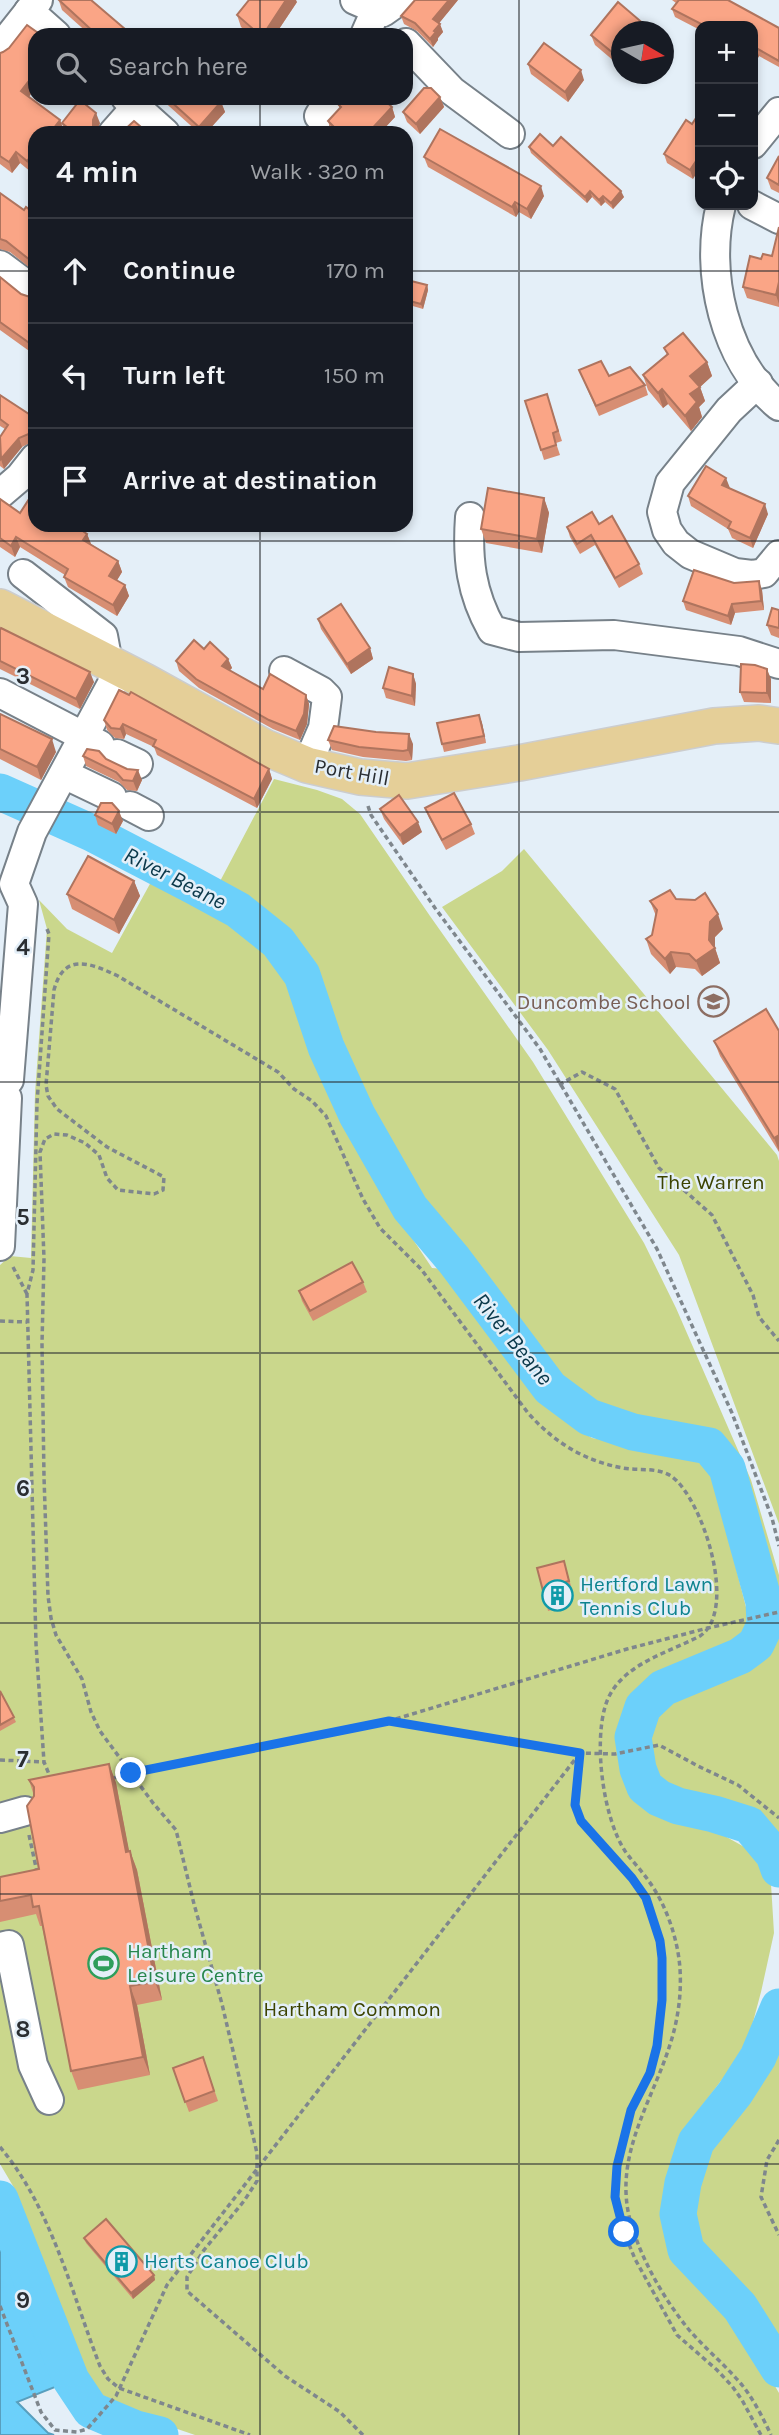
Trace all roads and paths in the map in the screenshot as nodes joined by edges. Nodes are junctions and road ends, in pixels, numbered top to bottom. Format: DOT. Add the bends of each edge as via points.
graph roads {
  1 [pos="33,5"];
  2 [pos="373,10"];
  3 [pos="51,28"];
  4 [pos="392,28"];
  5 [pos="0,48"];
  6 [pos="413,50"];
  7 [pos="129,105"];
  8 [pos="134,105"];
  9 [pos="779,112"];
  10 [pos="501,117"];
  11 [pos="117,126"];
  12 [pos="157,126"];
  13 [pos="758,138"];
  14 [pos="758,208"];
  15 [pos="720,210"];
  16 [pos="779,219"];
  17 [pos="0,265"];
  18 [pos="28,285"];
  19 [pos="758,383"];
  20 [pos="779,406"];
  21 [pos="28,467"];
  22 [pos="0,494"];
  23 [pos="470,517"];
  24 [pos="779,555"];
  25 [pos="23,574"];
  26 [pos="0,607"];
  27 [pos="779,664"];
  28 [pos="114,666"];
  29 [pos="284,671"];
  30 [pos="0,693"];
  31 [pos="779,726"];
  32 [pos="110,750"];
  33 [pos="307,765"];
  34 [pos="360,778"];
  35 [pos="58,784"];
  36 [pos="130,806"];
  37 [pos="44,924"];
  38 [pos="559,1085"];
  39 [pos="0,1245"];
  40 [pos="27,1294"];
  41 [pos="0,1321"];
  42 [pos="27,1322"];
  43 [pos="779,1341"];
  44 [pos="779,1546"];
  45 [pos="779,1612"];
  46 [pos="708,1628"];
  47 [pos="389,1721"];
  48 [pos="580,1753"];
  49 [pos="602,1754"];
  50 [pos="0,1760"];
  51 [pos="44,1762"];
  52 [pos="131,1773"];
  53 [pos="106,1779"];
  54 [pos="51,1781"];
  55 [pos="12,1815"];
  56 [pos="779,1818"];
  57 [pos="40,1883"];
  58 [pos="0,1947"];
  59 [pos="49,2100"];
  60 [pos="779,2140"];
  61 [pos="0,2147"];
  62 [pos="257,2168"];
  63 [pos="779,2235"];
  64 [pos="0,2306"];
  65 [pos="119,2388"];
  66 [pos="55,2432"];
  67 [pos="250,2435"];
  68 [pos="363,2435"];
  69 [pos="761,2435"];
  70 [pos="771,2435"];
  1 -- 3 [label="street"];
  1 -- 5 [label="street"];
  2 -- 4 [label="street"];
  6 -- 10 [label="street" via="452,92"];
  7 -- 11 [label="street"];
  8 -- 12 [label="street"];
  9 -- 13 [label="street"];
  14 -- 16 [label="street"];
  15 -- 19 [label="street" via="714,256 718,291 743,363"];
  17 -- 18 [label="street"];
  19 -- 20 [label="street"];
  19 -- 24 [label="street" via="729,410 670,484 662,512 676,543 735,573 764,573"];
  21 -- 22 [label="street"];
  23 -- 27 [label="street" via="467,551 479,607 492,630 519,637 614,635 739,651"];
  25 -- 28 [label="street" via="103,636"];
  26 -- 28 [label="main road, Port Hill"];
  28 -- 32 [label="street"];
  28 -- 33 [label="main road, Port Hill" via="264,747"];
  29 -- 33 [label="street" via="327,697 323,728"];
  30 -- 32 [label="street"];
  31 -- 34 [label="main road, Port Hill" via="714,726 407,781"];
  32 -- 35 [label="street"];
  33 -- 34 [label="main road, Port Hill"];
  34 -- 38 [label="path" via="371,815 540,1049"];
  35 -- 36 [label="street"];
  35 -- 39 [label="street" via="32,832 14,884 23,904"];
  37 -- 40 [label="path" via="49,934 37,1103 33,1270"];
  38 -- 43 [label="path" via="582,1072 615,1089 659,1167 712,1215 753,1295 759,1317"];
  38 -- 44 [label="path" via="657,1249 681,1299 732,1413"];
  39 -- 40 [label="path"];
  40 -- 42 [label="path"];
  41 -- 42 [label="path"];
  42 -- 51 [label="path"];
  45 -- 46 [label="path"];
  46 -- 47 [label="path"];
  46 -- 49 [label="path" via="624,1676 604,1709"];
  46 -- 52 [label="path" via="716,1603 713,1562 691,1501 672,1477 578,1454 543,1430 421,1269 380,1228 326,1116 312,1101 278,1072 118,975 76,963 65,966 54,989 48,1096 57,1109 107,1147 164,1177 163,1189 154,1194 118,1191 99,1156 85,1143 54,1134 40,1152 51,1618 82,1679 100,1731"];
  47 -- 48 [label="path"];
  47 -- 52 [label="path"];
  48 -- 49 [label="path"];
  48 -- 62 [label="path"];
  48 -- 69 [label="path" via="575,1784 578,1813 646,1898 662,1958 657,2046 650,2073 631,2110 617,2166 615,2197 624,2232 677,2335 732,2386"];
  49 -- 56 [label="path" via="659,1745 753,1794"];
  49 -- 70 [label="path" via="603,1788 615,1831 660,1900 680,1966 672,2037 629,2154 626,2205 643,2256 672,2307 743,2386"];
  50 -- 51 [label="path"];
  51 -- 54 [label="path"];
  52 -- 53 [label="path"];
  52 -- 62 [label="path" via="176,1830 228,2031"];
  55 -- 57 [label="path"];
  58 -- 59 [label="street" via="9,1945 33,2065"];
  60 -- 63 [label="path" via="767,2160 761,2197"];
  61 -- 65 [label="path" via="35,2198 100,2366"];
  62 -- 65 [label="path" via="167,2285"];
  62 -- 68 [label="path" via="257,2180 244,2201 187,2277 187,2291 285,2376 340,2412"];
  64 -- 66 [label="path" via="41,2412"];
  65 -- 66 [label="path" via="90,2427"];
  65 -- 67 [label="path"];
}
